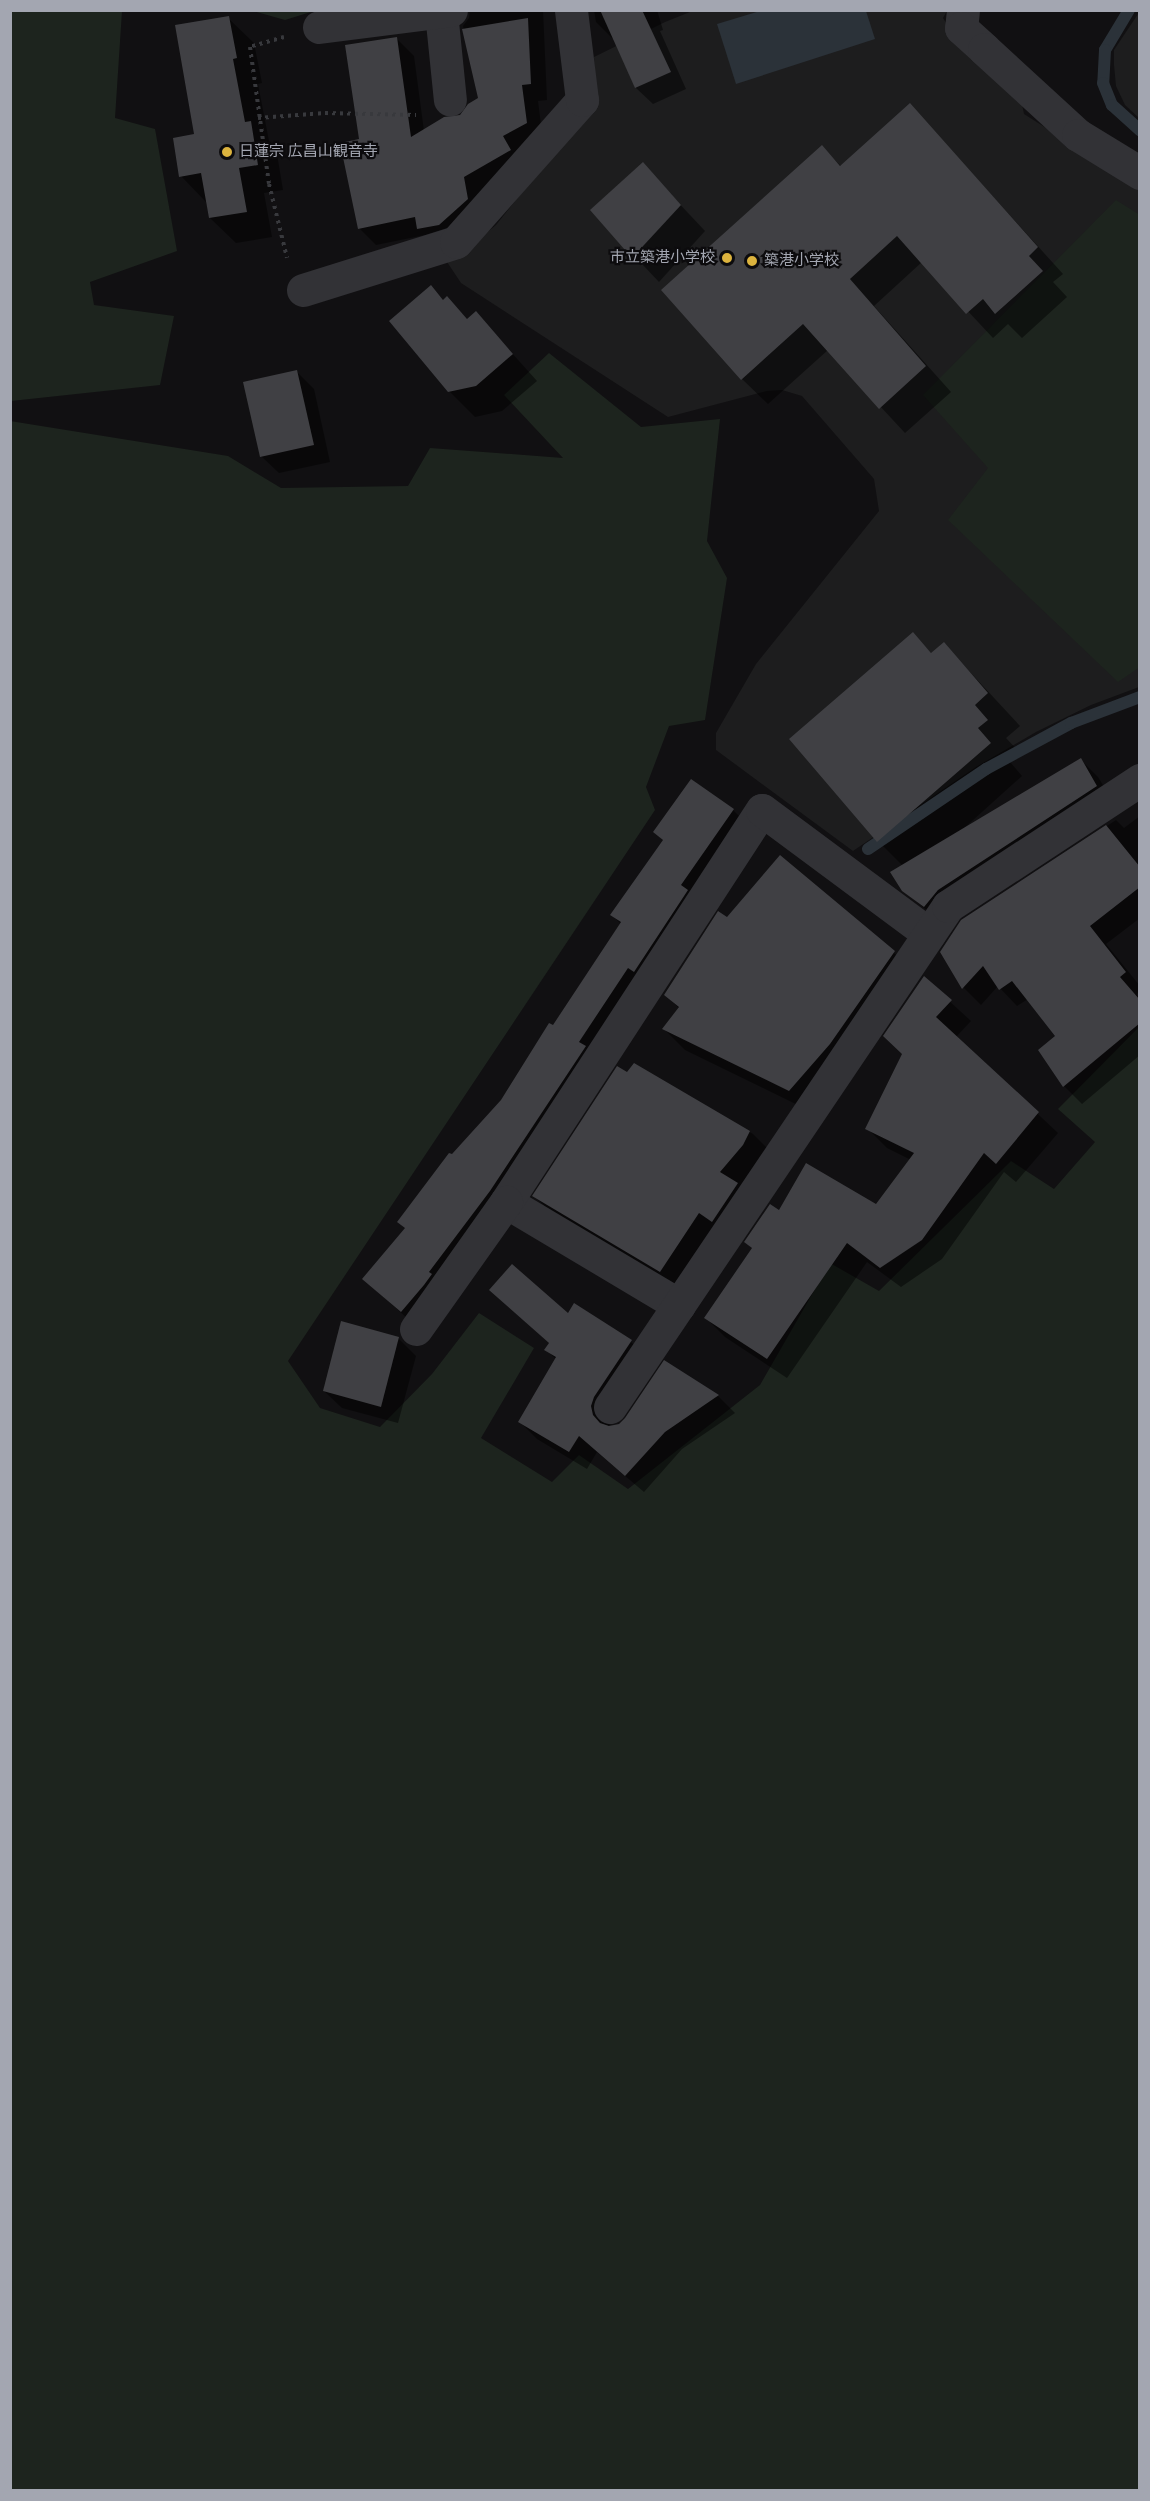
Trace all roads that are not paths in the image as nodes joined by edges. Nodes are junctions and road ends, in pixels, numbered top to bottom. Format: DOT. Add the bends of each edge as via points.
graph roads {
  1 [pos="572,10"];
  2 [pos="963,10"];
  3 [pos="446,11"];
  4 [pos="320,27"];
  5 [pos="450,100"];
  6 [pos="1140,172"];
  7 [pos="303,290"];
  8 [pos="1140,780"];
  9 [pos="929,934"];
  10 [pos="507,1202"];
  11 [pos="679,1305"];
  12 [pos="416,1329"];
  13 [pos="610,1407"];
  1 -- 7 [label="street" via="582,100 456,242"];
  2 -- 6 [label="street" via="961,28 1078,135"];
  3 -- 4 [label="street"];
  3 -- 5 [label="street"];
  8 -- 9 [label="street" via="948,906"];
  9 -- 10 [label="street" via="762,810"];
  9 -- 11 [label="street"];
  10 -- 11 [label="street"];
  10 -- 12 [label="street"];
  11 -- 13 [label="street"];
}
